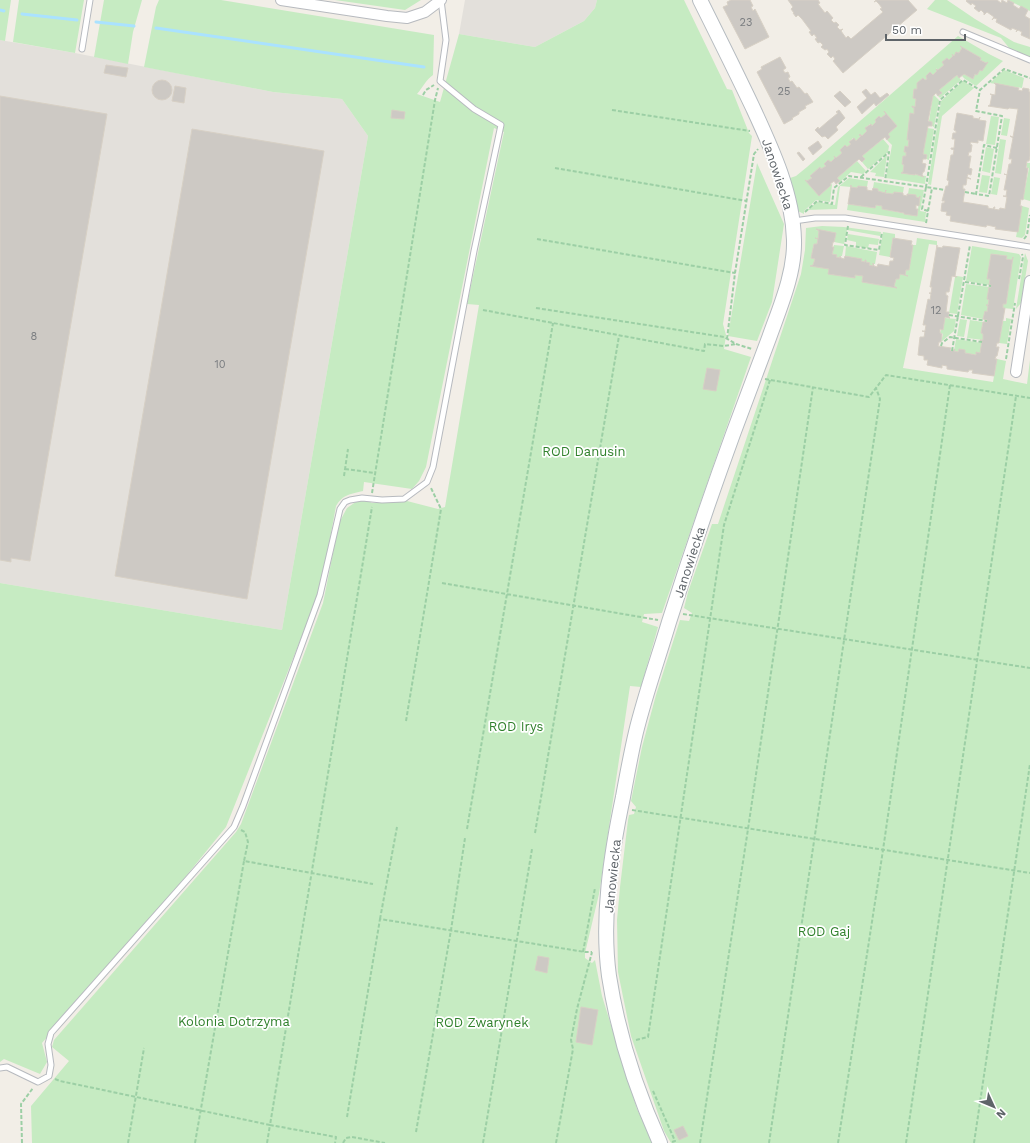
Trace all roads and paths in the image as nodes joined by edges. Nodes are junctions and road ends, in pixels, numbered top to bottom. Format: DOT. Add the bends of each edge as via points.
graph roads {
  1 [pos="90,0"];
  2 [pos="281,0"];
  3 [pos="441,0"];
  4 [pos="700,0"];
  5 [pos="963,32"];
  6 [pos="82,49"];
  7 [pos="1030,60"];
  8 [pos="1030,78"];
  9 [pos="440,81"];
  10 [pos="426,90"];
  11 [pos="980,90"];
  12 [pos="423,95"];
  13 [pos="612,110"];
  14 [pos="748,130"];
  15 [pos="997,148"];
  16 [pos="754,154"];
  17 [pos="555,168"];
  18 [pos="861,178"];
  19 [pos="885,181"];
  20 [pos="926,187"];
  21 [pos="932,188"];
  22 [pos="945,190"];
  23 [pos="965,192"];
  24 [pos="976,194"];
  25 [pos="747,201"];
  26 [pos="928,210"];
  27 [pos="805,212"];
  28 [pos="1030,215"];
  29 [pos="793,222"];
  30 [pos="926,224"];
  31 [pos="848,226"];
  32 [pos="882,230"];
  33 [pos="537,239"];
  34 [pos="1021,240"];
  35 [pos="970,244"];
  36 [pos="1030,247"];
  37 [pos="1019,251"];
  38 [pos="735,273"];
  39 [pos="1030,281"];
  40 [pos="964,282"];
  41 [pos="990,286"];
  42 [pos="1018,286"];
  43 [pos="1016,300"];
  44 [pos="536,308"];
  45 [pos="483,310"];
  46 [pos="949,315"];
  47 [pos="959,317"];
  48 [pos="987,321"];
  49 [pos="553,323"];
  50 [pos="619,336"];
  51 [pos="954,337"];
  52 [pos="727,339"];
  53 [pos="982,342"];
  54 [pos="736,344"];
  55 [pos="942,346"];
  56 [pos="952,351"];
  57 [pos="764,352"];
  58 [pos="1006,359"];
  59 [pos="1016,372"];
  60 [pos="766,379"];
  61 [pos="770,380"];
  62 [pos="950,385"];
  63 [pos="813,387"];
  64 [pos="876,388"];
  65 [pos="1016,396"];
  66 [pos="1030,398"];
  67 [pos="348,449"];
  68 [pos="345,469"];
  69 [pos="375,473"];
  70 [pos="344,476"];
  71 [pos="427,482"];
  72 [pos="374,484"];
  73 [pos="372,503"];
  74 [pos="442,583"];
  75 [pos="507,594"];
  76 [pos="574,606"];
  77 [pos="691,616"];
  78 [pos="643,617"];
  79 [pos="709,618"];
  80 [pos="777,630"];
  81 [pos="844,640"];
  82 [pos="911,649"];
  83 [pos="977,660"];
  84 [pos="1030,668"];
  85 [pos="406,720"];
  86 [pos="1030,764"];
  87 [pos="635,811"];
  88 [pos="680,818"];
  89 [pos="234,827"];
  90 [pos="397,827"];
  91 [pos="748,828"];
  92 [pos="467,829"];
  93 [pos="535,833"];
  94 [pos="465,838"];
  95 [pos="815,839"];
  96 [pos="532,849"];
  97 [pos="883,850"];
  98 [pos="948,860"];
  99 [pos="244,861"];
  100 [pos="1015,871"];
  101 [pos="1030,873"];
  102 [pos="312,874"];
  103 [pos="373,884"];
  104 [pos="596,886"];
  105 [pos="380,919"];
  106 [pos="451,930"];
  107 [pos="518,941"];
  108 [pos="583,952"];
  109 [pos="592,952"];
  110 [pos="589,960"];
  111 [pos="636,1044"];
  112 [pos="144,1048"];
  113 [pos="0,1068"];
  114 [pos="49,1076"];
  115 [pos="38,1082"];
  116 [pos="653,1091"];
  117 [pos="136,1097"];
  118 [pos="201,1110"];
  119 [pos="347,1117"];
  120 [pos="270,1125"];
  121 [pos="416,1132"];
  122 [pos="671,1142"];
  123 [pos="22,1143"];
  124 [pos="128,1143"];
  125 [pos="196,1143"];
  126 [pos="267,1143"];
  127 [pos="335,1143"];
  128 [pos="343,1143"];
  129 [pos="385,1143"];
  130 [pos="483,1143"];
  131 [pos="556,1143"];
  132 [pos="660,1143"];
  133 [pos="700,1143"];
  134 [pos="769,1143"];
  135 [pos="838,1143"];
  136 [pos="906,1143"];
  137 [pos="974,1143"];
  1 -- 6 [label="lane"];
  2 -- 3 [label="street" via="407,18 425,12"];
  3 -- 9 [label="lane" via="446,40"];
  4 -- 29 [label="street, Janowiecka" via="775,157"];
  5 -- 7 [label="lane"];
  8 -- 11 [label="path" via="1004,69"];
  9 -- 69 [label="path"];
  9 -- 71 [label="lane" via="474,109 501,125 433,467"];
  10 -- 12 [label="path"];
  11 -- 15 [label="path" via="976,111 1002,116"];
  11 -- 20 [label="path" via="963,80 940,100"];
  13 -- 14 [label="path"];
  15 -- 24 [label="path" via="989,196"];
  15 -- 24 [label="path" via="984,145"];
  16 -- 25 [label="path"];
  17 -- 25 [label="path"];
  18 -- 19 [label="path"];
  18 -- 19 [label="path" via="889,152"];
  18 -- 27 [label="path" via="849,176 834,188 832,204 817,201"];
  19 -- 20 [label="path"];
  20 -- 21 [label="path"];
  20 -- 26 [label="path" via="922,210"];
  21 -- 22 [label="path"];
  21 -- 26 [label="path"];
  23 -- 24 [label="path"];
  25 -- 38 [label="path"];
  26 -- 30 [label="path"];
  28 -- 34 [label="path" via="1027,235"];
  29 -- 36 [label="lane" via="815,218 845,218"];
  29 -- 57 [label="street, Janowiecka" via="791,267"];
  31 -- 32 [label="path" via="845,245 879,250"];
  33 -- 38 [label="path"];
  35 -- 40 [label="path"];
  37 -- 42 [label="path" via="1023,256"];
  38 -- 52 [label="path"];
  39 -- 59 [label="street"];
  40 -- 41 [label="path"];
  40 -- 47 [label="path"];
  43 -- 58 [label="path"];
  44 -- 52 [label="path"];
  45 -- 49 [label="path"];
  46 -- 47 [label="path"];
  47 -- 48 [label="path"];
  47 -- 51 [label="path"];
  49 -- 50 [label="path"];
  49 -- 75 [label="path"];
  50 -- 54 [label="path" via="704,351 705,344"];
  50 -- 76 [label="path"];
  51 -- 53 [label="path"];
  51 -- 55 [label="path" via="950,337"];
  51 -- 56 [label="path"];
  52 -- 54 [label="path"];
  54 -- 57 [label="path"];
  57 -- 132 [label="street, Janowiecka" via="714,487 651,677 636,733 611,867 607,921 609,975 621,1034 644,1106"];
  60 -- 61 [label="path"];
  61 -- 63 [label="path"];
  61 -- 79 [label="path" via="724,525"];
  62 -- 64 [label="path" via="886,375"];
  62 -- 65 [label="path"];
  62 -- 82 [label="path"];
  63 -- 64 [label="path" via="869,397"];
  63 -- 80 [label="path"];
  64 -- 81 [label="path" via="880,399"];
  65 -- 66 [label="path"];
  65 -- 83 [label="path"];
  67 -- 68 [label="path"];
  68 -- 69 [label="path"];
  68 -- 70 [label="path"];
  69 -- 72 [label="path"];
  71 -- 85 [label="path" via="441,509"];
  71 -- 89 [label="lane" via="404,499 362,498 345,502 340,509 320,595"];
  73 -- 102 [label="path"];
  74 -- 75 [label="path"];
  75 -- 76 [label="path"];
  75 -- 92 [label="path"];
  76 -- 78 [label="path"];
  76 -- 93 [label="path"];
  77 -- 79 [label="path"];
  79 -- 80 [label="path"];
  79 -- 88 [label="path"];
  80 -- 81 [label="path"];
  80 -- 91 [label="path"];
  81 -- 82 [label="path"];
  81 -- 95 [label="path"];
  82 -- 83 [label="path"];
  82 -- 97 [label="path"];
  83 -- 84 [label="path"];
  83 -- 98 [label="path"];
  86 -- 100 [label="path"];
  87 -- 88 [label="path"];
  88 -- 91 [label="path"];
  88 -- 111 [label="path" via="648,1037 636,1039"];
  89 -- 99 [label="path" via="245,832 248,842"];
  89 -- 114 [label="lane" via="51,1033 48,1044 51,1065"];
  90 -- 105 [label="path"];
  91 -- 95 [label="path"];
  91 -- 133 [label="path"];
  94 -- 106 [label="path"];
  95 -- 97 [label="path"];
  95 -- 134 [label="path"];
  96 -- 107 [label="path"];
  97 -- 98 [label="path"];
  97 -- 135 [label="path"];
  98 -- 100 [label="path"];
  98 -- 136 [label="path"];
  99 -- 102 [label="path"];
  99 -- 118 [label="path"];
  100 -- 101 [label="path"];
  100 -- 137 [label="path"];
  102 -- 103 [label="path"];
  102 -- 120 [label="path"];
  104 -- 108 [label="path"];
  105 -- 106 [label="path"];
  105 -- 119 [label="path"];
  106 -- 107 [label="path"];
  106 -- 121 [label="path"];
  107 -- 108 [label="path"];
  107 -- 130 [label="path"];
  108 -- 109 [label="path"];
  110 -- 131 [label="path" via="571,1040 573,1049"];
  112 -- 117 [label="path"];
  113 -- 115 [label="lane" via="7,1067"];
  114 -- 115 [label="lane"];
  114 -- 117 [label="path" via="60,1081"];
  115 -- 123 [label="path" via="21,1104"];
  116 -- 122 [label="path" via="675,1141"];
  117 -- 118 [label="path"];
  117 -- 124 [label="path"];
  118 -- 120 [label="path"];
  118 -- 125 [label="path"];
  120 -- 126 [label="path"];
  120 -- 127 [label="path" via="336,1137"];
  128 -- 129 [label="path" via="346,1138 352,1137"];
}
